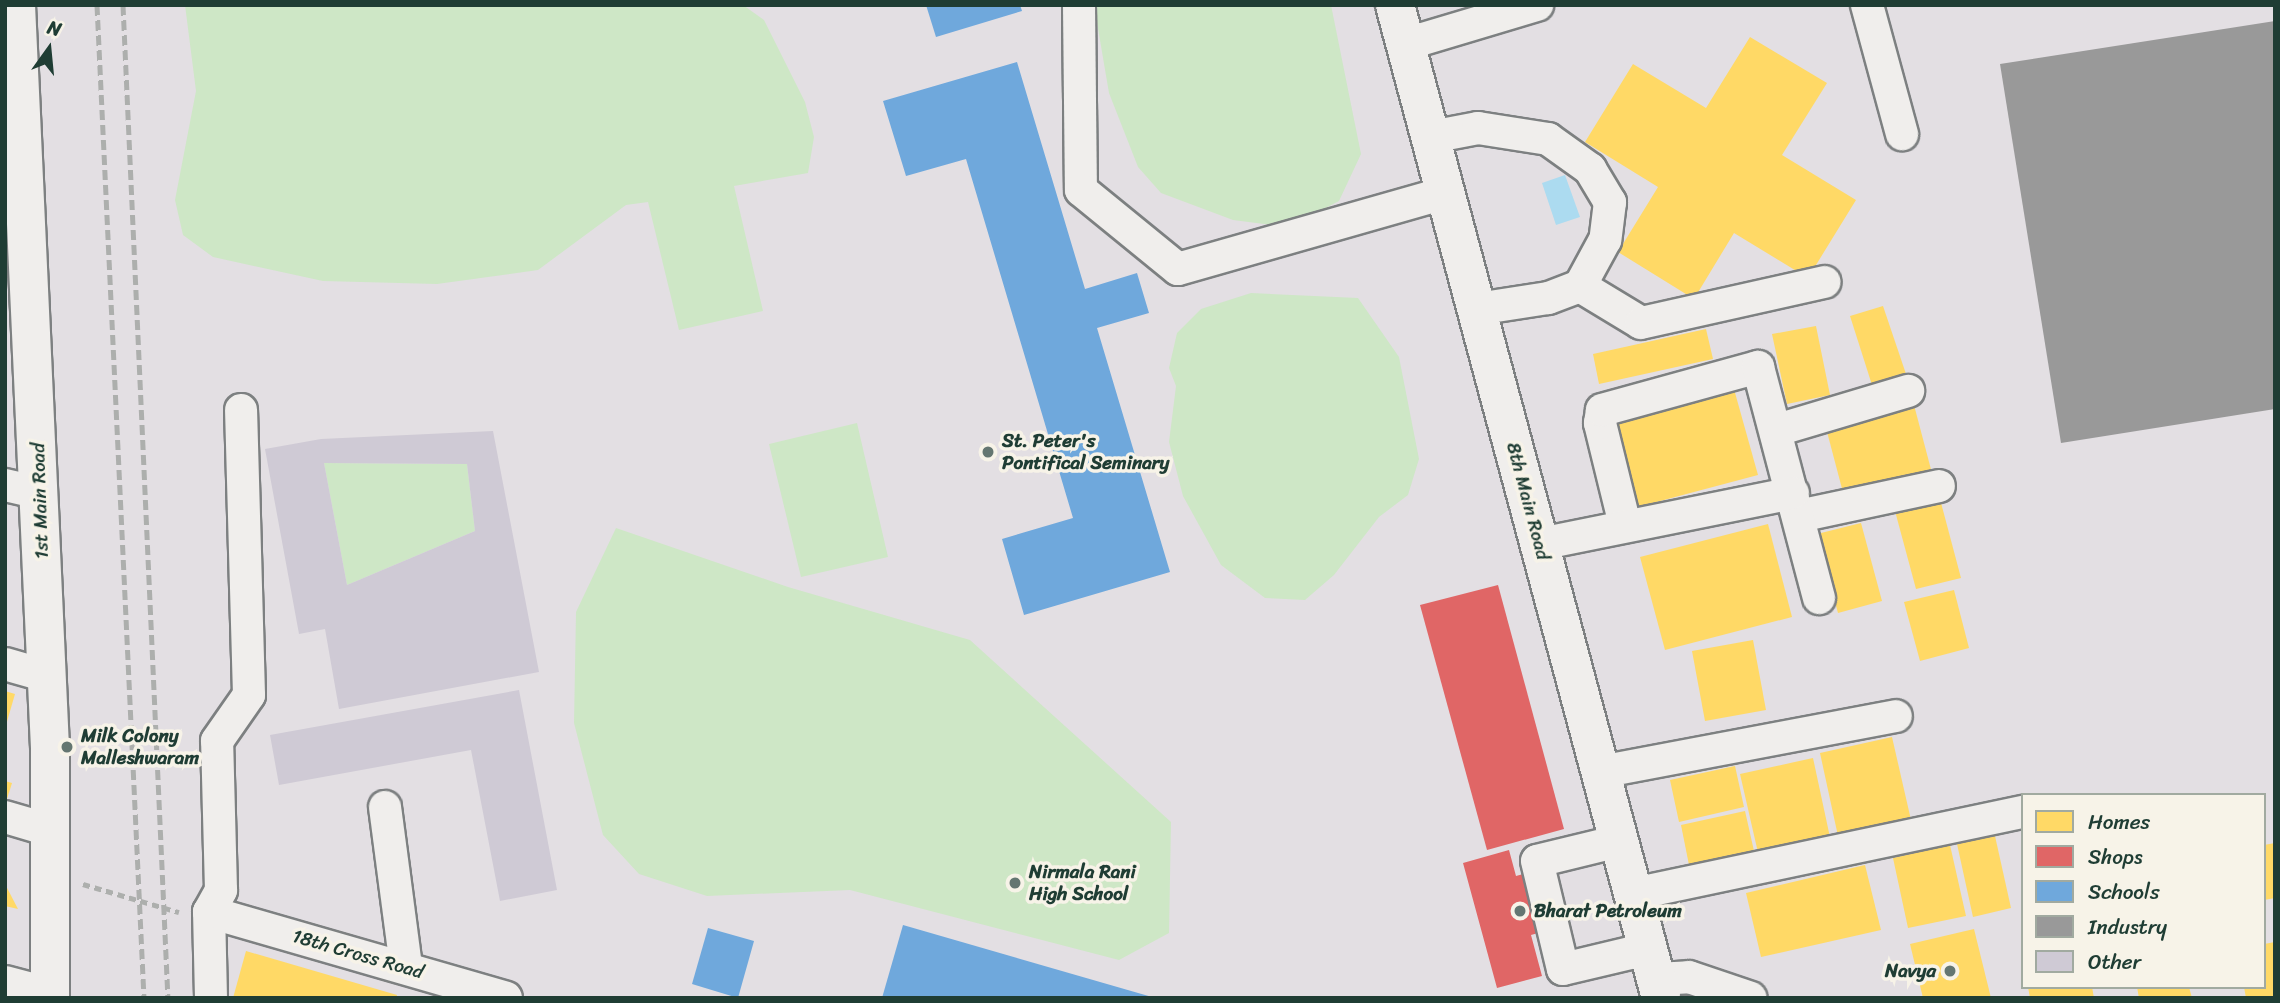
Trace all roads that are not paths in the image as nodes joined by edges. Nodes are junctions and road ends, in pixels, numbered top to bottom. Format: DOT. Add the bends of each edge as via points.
graph roads {
  1 [pos="16,5"];
  2 [pos="1079,5"];
  3 [pos="1395,5"];
  4 [pos="1537,5"];
  5 [pos="1867,5"];
  6 [pos="1466,16"];
  7 [pos="1406,44"];
  8 [pos="1902,134"];
  9 [pos="1431,137"];
  10 [pos="1444,194"];
  11 [pos="1824,282"];
  12 [pos="1580,286"];
  13 [pos="1477,309"];
  14 [pos="19,321"];
  15 [pos="1908,391"];
  16 [pos="241,410"];
  17 [pos="1777,430"];
  18 [pos="1939,486"];
  19 [pos="22,489"];
  20 [pos="1796,505"];
  21 [pos="1625,525"];
  22 [pos="1540,544"];
  23 [pos="1819,598"];
  24 [pos="5,664"];
  25 [pos="47,676"];
  26 [pos="1896,716"];
  27 [pos="1600,772"];
  28 [pos="385,807"];
  29 [pos="2021,812"];
  30 [pos="5,817"];
  31 [pos="46,829"];
  32 [pos="1619,841"];
  33 [pos="1633,894"];
  34 [pos="209,917"];
  35 [pos="1655,975"];
  36 [pos="413,979"];
  37 [pos="5,982"];
  38 [pos="50,996"];
  39 [pos="211,998"];
  40 [pos="506,998"];
  41 [pos="1751,998"];
  1 -- 14 [label="main road, 1st Main Road"];
  2 -- 10 [label="street" via="1081,190 1178,270"];
  3 -- 7 [label="main road, 8th Main Road"];
  4 -- 6 [label="street"];
  5 -- 8 [label="street"];
  6 -- 7 [label="street"];
  7 -- 9 [label="main road, 8th Main Road"];
  9 -- 10 [label="main road, 8th Main Road"];
  9 -- 12 [label="street" via="1478,128 1518,133 1566,147 1590,169 1610,202 1605,240"];
  10 -- 13 [label="main road, 8th Main Road"];
  11 -- 12 [label="street" via="1641,323"];
  12 -- 13 [label="street" via="1548,298"];
  13 -- 22 [label="main road, 8th Main Road"];
  14 -- 19 [label="main road, 1st Main Road"];
  15 -- 17 [label="street"];
  16 -- 34 [label="street" via="249,695 217,741 221,890"];
  17 -- 20 [label="street"];
  17 -- 21 [label="street" via="1758,367 1606,406 1600,423"];
  18 -- 20 [label="street"];
  19 -- 25 [label="main road, 1st Main Road"];
  20 -- 21 [label="street"];
  20 -- 23 [label="street"];
  21 -- 22 [label="street"];
  22 -- 27 [label="main road, 8th Main Road"];
  24 -- 25 [label="street"];
  25 -- 31 [label="main road, 1st Main Road"];
  26 -- 27 [label="street"];
  27 -- 32 [label="main road, 8th Main Road"];
  28 -- 36 [label="street"];
  29 -- 33 [label="street"];
  30 -- 31 [label="street"];
  31 -- 38 [label="main road, 1st Main Road"];
  32 -- 33 [label="main road, 8th Main Road"];
  32 -- 35 [label="street" via="1537,861 1563,969"];
  33 -- 35 [label="main road, 8th Main Road"];
  34 -- 36 [label="street, 18th Cross Road"];
  34 -- 39 [label="street"];
  35 -- 41 [label="street" via="1689,977"];
  36 -- 40 [label="street, 18th Cross Road"];
  37 -- 38 [label="street"];
}
